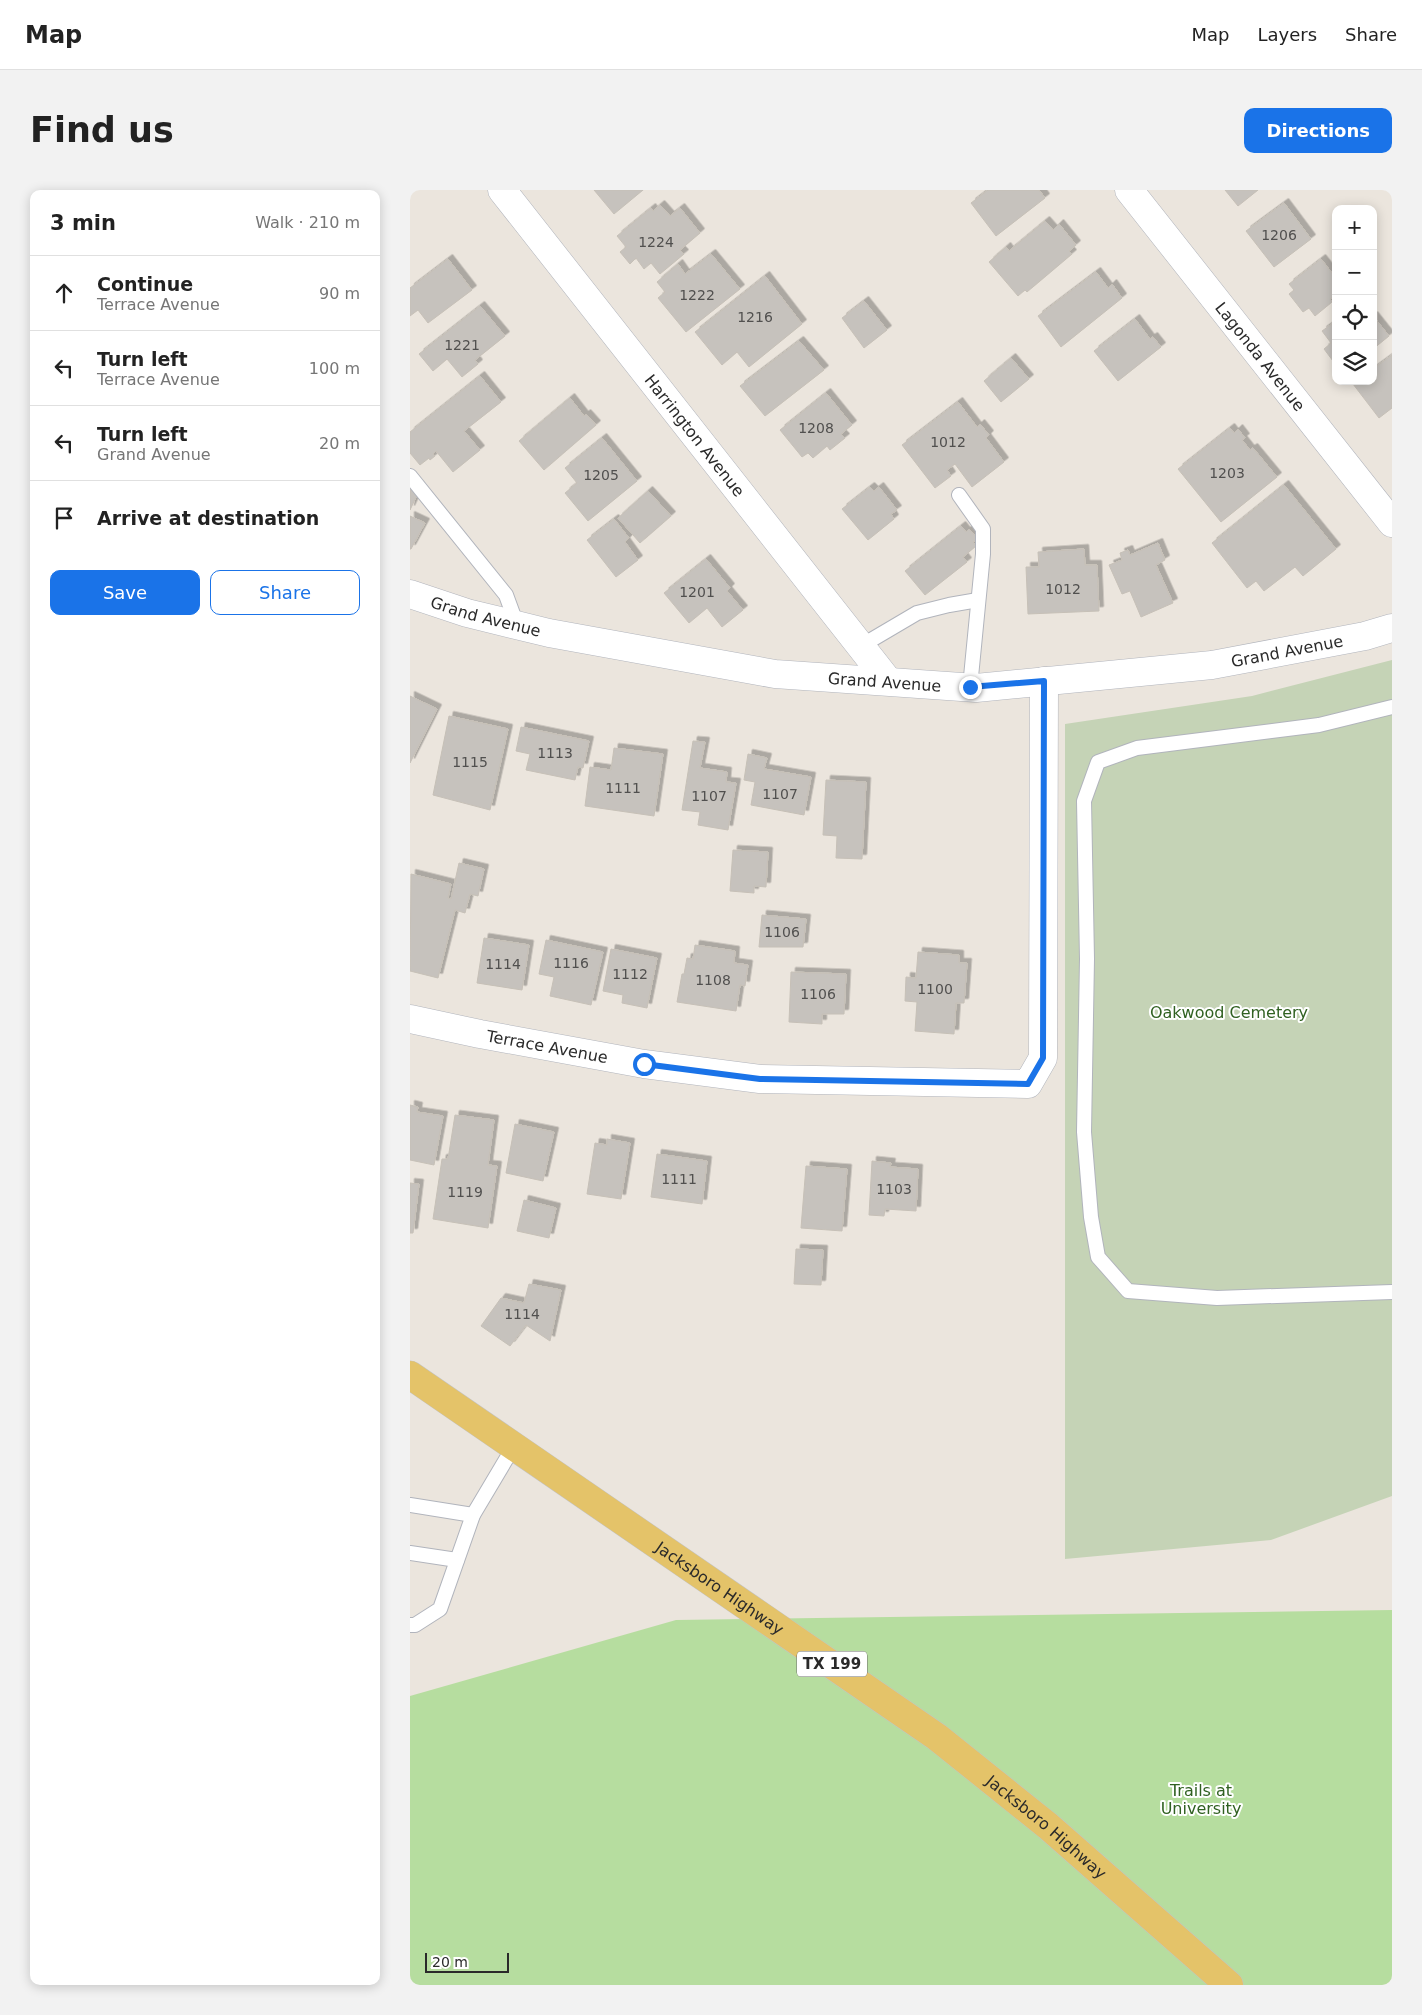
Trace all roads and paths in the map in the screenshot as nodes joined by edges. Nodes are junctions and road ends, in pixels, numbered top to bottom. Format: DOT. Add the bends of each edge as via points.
graph roads {
  1 [pos="502,190"];
  2 [pos="1129,190"];
  3 [pos="410,476"];
  4 [pos="959,495"];
  5 [pos="1392,523"];
  6 [pos="410,594"];
  7 [pos="978,600"];
  8 [pos="517,625"];
  9 [pos="1392,628"];
  10 [pos="860,646"];
  11 [pos="888,681"];
  12 [pos="1044,681"];
  13 [pos="970,687"];
  14 [pos="1392,707"];
  15 [pos="410,1019"];
  16 [pos="1392,1292"];
  17 [pos="410,1375"];
  18 [pos="514,1446"];
  19 [pos="410,1505"];
  20 [pos="473,1515"];
  21 [pos="410,1553"];
  22 [pos="457,1560"];
  23 [pos="410,1625"];
  24 [pos="1229,1985"];
  1 -- 10 [label="street, Harrington Avenue"];
  2 -- 5 [label="street, Lagonda Avenue"];
  3 -- 8 [label="lane" via="506,595"];
  4 -- 7 [label="lane" via="983,529"];
  6 -- 8 [label="street, Grand Avenue"];
  7 -- 10 [label="lane" via="918,613"];
  7 -- 13 [label="lane"];
  8 -- 11 [label="street, Grand Avenue" via="775,674"];
  9 -- 12 [label="street, Grand Avenue" via="1212,665"];
  10 -- 11 [label="street, Harrington Avenue"];
  11 -- 13 [label="street, Grand Avenue"];
  12 -- 13 [label="street, Grand Avenue"];
  12 -- 15 [label="street, Terrace Avenue" via="1043,1058 1028,1084 760,1079 644,1064"];
  14 -- 16 [label="lane" via="1319,725 1137,748 1098,762 1084,801 1088,959 1084,1132 1091,1217 1098,1257 1128,1291 1217,1298"];
  17 -- 18 [label="main road, Jacksboro Highway / TX 199"];
  18 -- 20 [label="lane"];
  18 -- 24 [label="main road, Jacksboro Highway / TX 199" via="937,1737 1048,1826"];
  19 -- 20 [label="lane"];
  20 -- 22 [label="lane"];
  21 -- 22 [label="lane"];
  22 -- 23 [label="lane" via="440,1609"];
}
